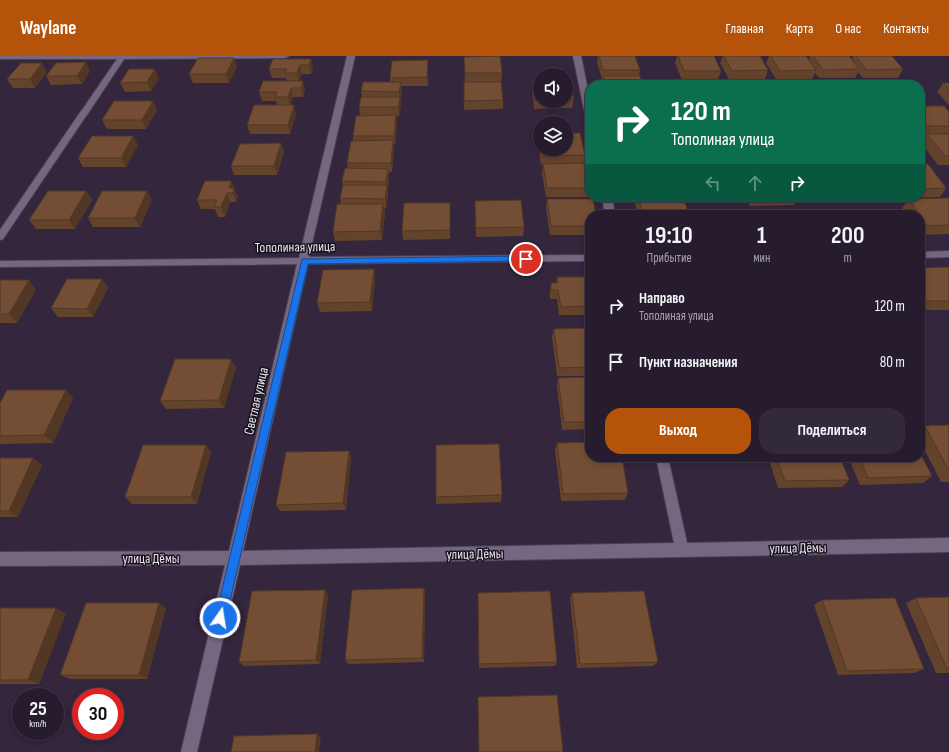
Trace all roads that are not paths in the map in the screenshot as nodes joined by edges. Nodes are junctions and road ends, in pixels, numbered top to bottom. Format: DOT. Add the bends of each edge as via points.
graph roads {
  1 [pos="122,56"];
  2 [pos="285,56"];
  3 [pos="351,56"];
  4 [pos="577,56"];
  5 [pos="0,57"];
  6 [pos="585,95"];
  7 [pos="0,237"];
  8 [pos="949,254"];
  9 [pos="925,255"];
  10 [pos="585,258"];
  11 [pos="304,261"];
  12 [pos="0,264"];
  13 [pos="663,462"];
  14 [pos="949,545"];
  15 [pos="682,550"];
  16 [pos="234,558"];
  17 [pos="0,560"];
  18 [pos="189,752"];
  1 -- 2 [label="street"];
  1 -- 5 [label="street"];
  1 -- 7 [label="street"];
  3 -- 11 [label="street, Светлая улица"];
  4 -- 6 [label="street"];
  8 -- 9 [label="street"];
  10 -- 11 [label="street, Тополиная улица"];
  11 -- 12 [label="street, Тополиная улица"];
  11 -- 16 [label="street, Светлая улица"];
  13 -- 15 [label="street"];
  14 -- 15 [label="street, улица Дёмы"];
  15 -- 16 [label="street, улица Дёмы"];
  16 -- 17 [label="street, улица Дёмы"];
  16 -- 18 [label="street, Светлая улица"];
}
